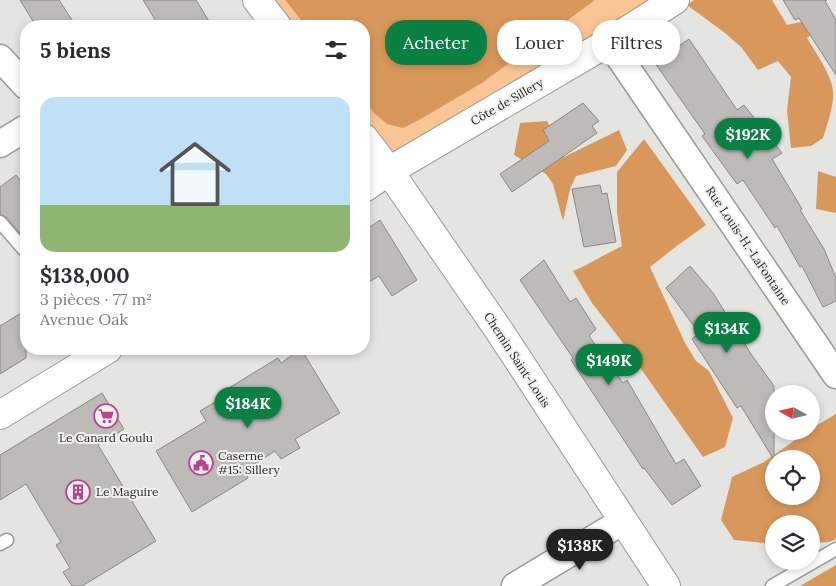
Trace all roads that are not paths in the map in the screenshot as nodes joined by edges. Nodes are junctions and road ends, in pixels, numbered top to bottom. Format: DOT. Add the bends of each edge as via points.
graph roads {
  1 [pos="257,0"];
  2 [pos="675,0"];
  3 [pos="272,20"];
  4 [pos="644,20"];
  5 [pos="592,52"];
  6 [pos="0,58"];
  7 [pos="625,65"];
  8 [pos="20,80"];
  9 [pos="20,132"];
  10 [pos="0,144"];
  11 [pos="370,146"];
  12 [pos="390,171"];
  13 [pos="370,184"];
  14 [pos="0,222"];
  15 [pos="20,245"];
  16 [pos="98,355"];
  17 [pos="836,375"];
  18 [pos="0,415"];
  19 [pos="623,522"];
  20 [pos="836,549"];
  21 [pos="515,586"];
  22 [pos="666,586"];
  23 [pos="772,586"];
  1 -- 3 [label="street"];
  2 -- 4 [label="street, Côte de Sillery"];
  5 -- 12 [label="street, Côte de Sillery"];
  6 -- 8 [label="street"];
  7 -- 17 [label="street, Rue Louis-H.-LaFontaine"];
  9 -- 10 [label="street"];
  11 -- 12 [label="street, Chemin Saint-Louis"];
  12 -- 13 [label="street, Côte de Sillery"];
  12 -- 19 [label="street, Chemin Saint-Louis" via="500,332"];
  14 -- 15 [label="lane"];
  16 -- 18 [label="street"];
  19 -- 21 [label="street"];
  19 -- 22 [label="street, Chemin Saint-Louis"];
  20 -- 23 [label="lane"];
}
